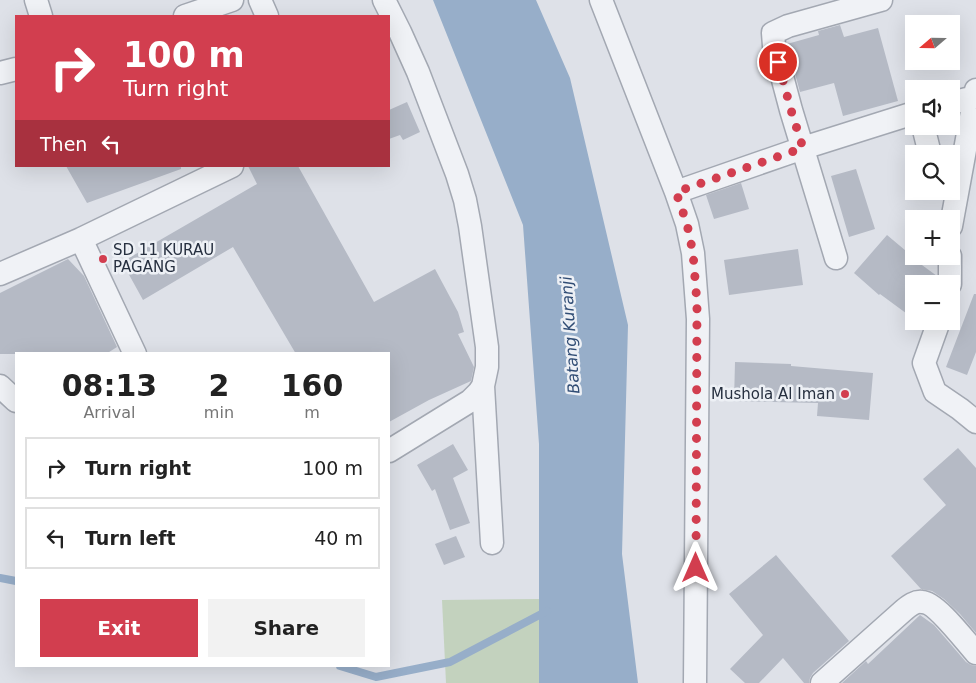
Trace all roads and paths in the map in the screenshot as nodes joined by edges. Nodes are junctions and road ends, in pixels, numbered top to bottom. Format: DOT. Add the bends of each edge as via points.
graph roads {
  1 [pos="36,0"];
  2 [pos="232,0"];
  3 [pos="260,0"];
  4 [pos="384,0"];
  5 [pos="602,0"];
  6 [pos="881,0"];
  7 [pos="41,15"];
  8 [pos="188,15"];
  9 [pos="267,15"];
  10 [pos="15,69"];
  11 [pos="0,72"];
  12 [pos="975,93"];
  13 [pos="960,99"];
  14 [pos="905,116"];
  15 [pos="803,148"];
  16 [pos="230,167"];
  17 [pos="676,192"];
  18 [pos="954,210"];
  19 [pos="81,239"];
  20 [pos="836,258"];
  21 [pos="0,274"];
  22 [pos="936,330"];
  23 [pos="134,352"];
  24 [pos="0,386"];
  25 [pos="483,386"];
  26 [pos="15,400"];
  27 [pos="976,422"];
  28 [pos="390,450"];
  29 [pos="492,543"];
  30 [pos="976,654"];
  31 [pos="696,683"];
  32 [pos="822,683"];
  1 -- 7 [label="street"];
  2 -- 8 [label="street"];
  3 -- 9 [label="street"];
  4 -- 25 [label="street" via="418,72 465,200 487,347"];
  5 -- 17 [label="street"];
  6 -- 15 [label="street" via="773,33"];
  10 -- 11 [label="street"];
  12 -- 13 [label="street"];
  12 -- 18 [label="street"];
  14 -- 15 [label="street"];
  15 -- 17 [label="street"];
  15 -- 20 [label="street"];
  16 -- 19 [label="street"];
  17 -- 31 [label="street" via="693,253 698,319"];
  19 -- 21 [label="street"];
  19 -- 23 [label="street"];
  22 -- 27 [label="street" via="924,363 935,392"];
  24 -- 26 [label="street"];
  25 -- 28 [label="street" via="470,401"];
  25 -- 29 [label="street"];
  30 -- 32 [label="street" via="933,606 917,602"];
}
